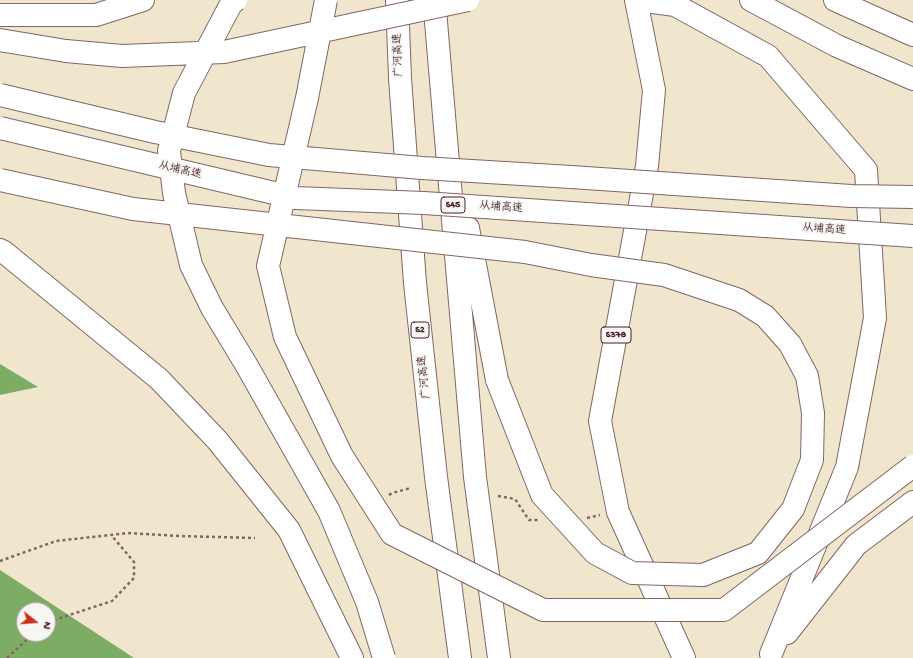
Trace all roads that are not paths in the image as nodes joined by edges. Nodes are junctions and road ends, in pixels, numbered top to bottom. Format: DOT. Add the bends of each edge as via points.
graph roads {
  1 [pos="143,0"];
  2 [pos="236,0"];
  3 [pos="326,0"];
  4 [pos="397,0"];
  5 [pos="435,0"];
  6 [pos="468,0"];
  7 [pos="637,0"];
  8 [pos="751,0"];
  9 [pos="836,1"];
  10 [pos="0,15"];
  11 [pos="913,35"];
  12 [pos="0,40"];
  13 [pos="913,80"];
  14 [pos="0,95"];
  15 [pos="442,97"];
  16 [pos="0,128"];
  17 [pos="0,180"];
  18 [pos="913,197"];
  19 [pos="913,236"];
  20 [pos="0,250"];
  21 [pos="913,466"];
  22 [pos="913,502"];
  23 [pos="770,656"];
  24 [pos="352,658"];
  25 [pos="384,658"];
  26 [pos="460,658"];
  27 [pos="498,658"];
  28 [pos="684,658"];
  1 -- 10 [label="main road" via="96,15"];
  2 -- 25 [label="main road, bridge" via="231,4 184,93 169,150 174,193 191,265 212,308 329,511 367,602"];
  3 -- 21 [label="main road, bridge" via="268,266 285,338 342,456 392,534 544,610 724,610"];
  4 -- 26 [label="main road, 广河高速 / S2" via="400,78 416,283 436,477"];
  5 -- 15 [label="main road"];
  6 -- 12 [label="main road, bridge" via="224,52 122,56 66,51"];
  7 -- 23 [label="main road, bridge" via="675,5 768,56 866,170 875,318 847,467"];
  7 -- 28 [label="main road, S378" via="654,90 647,166 600,421 618,512"];
  8 -- 13 [label="main road" via="837,46"];
  9 -- 11 [label="main road"];
  14 -- 18 [label="main road, bridge" via="154,132 269,155 422,168 843,196"];
  15 -- 17 [label="main road, bridge" via="459,181 471,242 472,250 498,380 542,496 595,553 632,573 703,575 758,553 793,508 812,460 813,413 806,376 790,344 765,316 739,300 664,275 591,265 526,252 478,247 470,246 462,245 335,231 312,229 133,209"];
  15 -- 27 [label="main road" via="475,477"];
  16 -- 19 [label="main road, 从埔高速 / S45, bridge" via="295,198 424,203"];
  20 -- 24 [label="main road" via="159,379 217,440 289,530"];
  22 -- 23 [label="main road" via="856,545"];
}
